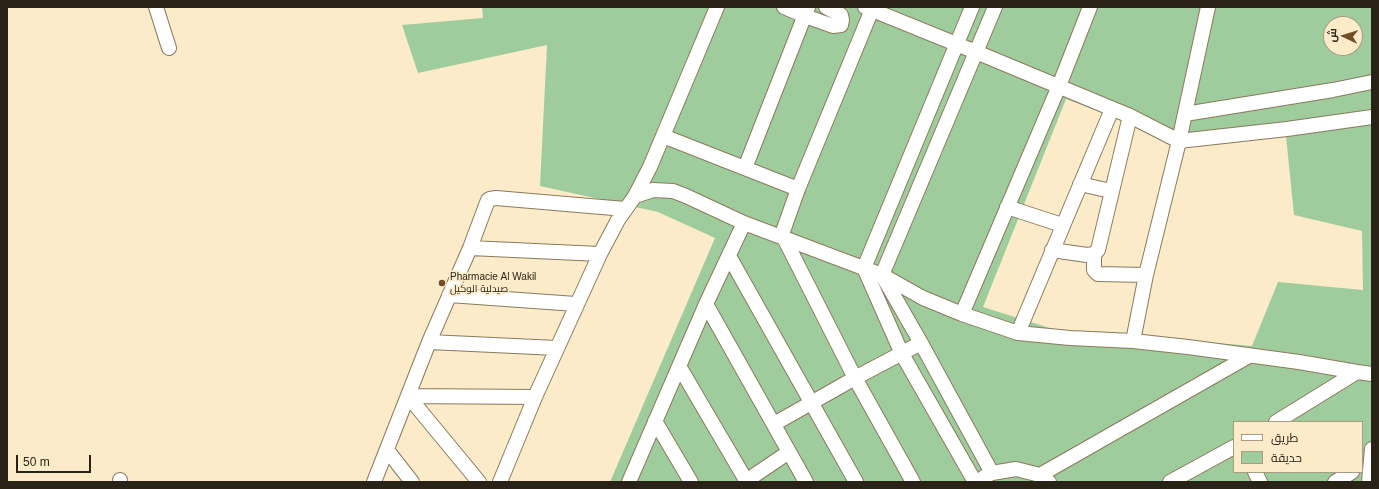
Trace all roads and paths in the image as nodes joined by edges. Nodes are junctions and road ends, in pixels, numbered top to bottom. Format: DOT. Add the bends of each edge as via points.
graph roads {
  1 [pos="156,7"];
  2 [pos="716,7"];
  3 [pos="784,7"];
  4 [pos="826,7"];
  5 [pos="972,7"];
  6 [pos="994,7"];
  7 [pos="1090,7"];
  8 [pos="1208,7"];
  9 [pos="869,8"];
  10 [pos="806,11"];
  11 [pos="957,45"];
  12 [pos="168,48"];
  13 [pos="976,52"];
  14 [pos="1372,82"];
  15 [pos="1059,86"];
  16 [pos="1112,108"];
  17 [pos="1185,114"];
  18 [pos="1130,116"];
  19 [pos="1372,117"];
  20 [pos="663,136"];
  21 [pos="1179,141"];
  22 [pos="745,168"];
  23 [pos="1080,184"];
  24 [pos="798,189"];
  25 [pos="1111,191"];
  26 [pos="635,196"];
  27 [pos="1007,207"];
  28 [pos="625,209"];
  29 [pos="744,223"];
  30 [pos="1062,225"];
  31 [pos="782,237"];
  32 [pos="470,248"];
  33 [pos="1052,250"];
  34 [pos="600,254"];
  35 [pos="1094,254"];
  36 [pos="728,256"];
  37 [pos="864,268"];
  38 [pos="1146,275"];
  39 [pos="882,276"];
  40 [pos="449,295"];
  41 [pos="576,304"];
  42 [pos="706,304"];
  43 [pos="962,314"];
  44 [pos="1018,333"];
  45 [pos="1132,341"];
  46 [pos="430,342"];
  47 [pos="921,343"];
  48 [pos="557,348"];
  49 [pos="902,354"];
  50 [pos="1249,356"];
  51 [pos="679,366"];
  52 [pos="1357,372"];
  53 [pos="1372,374"];
  54 [pos="855,378"];
  55 [pos="408,396"];
  56 [pos="534,397"];
  57 [pos="812,403"];
  58 [pos="655,421"];
  59 [pos="1278,421"];
  60 [pos="774,424"];
  61 [pos="1233,448"];
  62 [pos="387,450"];
  63 [pos="789,452"];
  64 [pos="1368,459"];
  65 [pos="992,473"];
  66 [pos="1256,473"];
  67 [pos="1350,473"];
  68 [pos="1045,479"];
  69 [pos="746,481"];
  70 [pos="374,482"];
  71 [pos="412,482"];
  72 [pos="479,482"];
  73 [pos="500,482"];
  74 [pos="628,482"];
  75 [pos="691,482"];
  76 [pos="806,482"];
  77 [pos="856,482"];
  78 [pos="913,482"];
  79 [pos="975,482"];
  80 [pos="1170,482"];
  81 [pos="1260,482"];
  82 [pos="1335,482"];
  83 [pos="1369,482"];
  1 -- 12 [label="street"];
  2 -- 20 [label="street"];
  3 -- 10 [label="street"];
  4 -- 10 [label="street" via="841,15 841,25 834,26"];
  5 -- 11 [label="street"];
  6 -- 13 [label="street"];
  7 -- 15 [label="street"];
  8 -- 17 [label="street"];
  9 -- 11 [label="street"];
  9 -- 24 [label="street"];
  10 -- 22 [label="street"];
  11 -- 13 [label="street"];
  11 -- 37 [label="street"];
  13 -- 15 [label="street"];
  13 -- 39 [label="street"];
  14 -- 17 [label="street"];
  15 -- 16 [label="street"];
  15 -- 27 [label="street"];
  16 -- 18 [label="street"];
  16 -- 23 [label="street"];
  17 -- 21 [label="street"];
  18 -- 21 [label="street"];
  18 -- 25 [label="street"];
  19 -- 21 [label="street"];
  20 -- 22 [label="street"];
  20 -- 26 [label="street"];
  21 -- 38 [label="street"];
  22 -- 24 [label="street"];
  23 -- 25 [label="street"];
  23 -- 30 [label="street"];
  24 -- 31 [label="street"];
  25 -- 35 [label="street" via="1099,247"];
  26 -- 28 [label="street"];
  26 -- 29 [label="street" via="653,190 674,191"];
  27 -- 30 [label="street"];
  27 -- 43 [label="street"];
  28 -- 32 [label="street" via="490,198"];
  28 -- 34 [label="street"];
  29 -- 31 [label="street"];
  29 -- 36 [label="street"];
  30 -- 33 [label="street"];
  31 -- 37 [label="street"];
  31 -- 54 [label="street"];
  32 -- 34 [label="street"];
  32 -- 40 [label="street"];
  33 -- 35 [label="street"];
  33 -- 44 [label="street"];
  34 -- 41 [label="street"];
  35 -- 38 [label="street" via="1094,270 1098,274"];
  36 -- 42 [label="street"];
  36 -- 57 [label="street"];
  37 -- 39 [label="street"];
  37 -- 49 [label="street"];
  38 -- 45 [label="street"];
  39 -- 43 [label="street"];
  39 -- 47 [label="street"];
  40 -- 41 [label="street"];
  40 -- 46 [label="street"];
  41 -- 48 [label="street"];
  42 -- 51 [label="street"];
  42 -- 60 [label="street"];
  43 -- 44 [label="street"];
  44 -- 45 [label="street"];
  45 -- 50 [label="street" via="1188,346"];
  46 -- 48 [label="street"];
  46 -- 55 [label="street"];
  47 -- 49 [label="street"];
  47 -- 65 [label="street"];
  48 -- 56 [label="street"];
  49 -- 54 [label="street"];
  49 -- 79 [label="street"];
  50 -- 52 [label="street"];
  50 -- 68 [label="street"];
  51 -- 58 [label="street"];
  51 -- 69 [label="street"];
  52 -- 53 [label="street"];
  52 -- 59 [label="street"];
  54 -- 57 [label="street"];
  54 -- 78 [label="street"];
  55 -- 56 [label="street"];
  55 -- 62 [label="street"];
  55 -- 72 [label="street"];
  56 -- 73 [label="street"];
  57 -- 60 [label="street"];
  57 -- 77 [label="street"];
  58 -- 74 [label="street"];
  58 -- 75 [label="street"];
  60 -- 63 [label="street"];
  61 -- 80 [label="street"];
  62 -- 70 [label="street"];
  62 -- 71 [label="street"];
  63 -- 69 [label="street"];
  63 -- 76 [label="street"];
  64 -- 83 [label="street"];
  65 -- 68 [label="street" via="1016,469"];
  65 -- 79 [label="street"];
  66 -- 81 [label="street"];
  67 -- 82 [label="street"];
}
